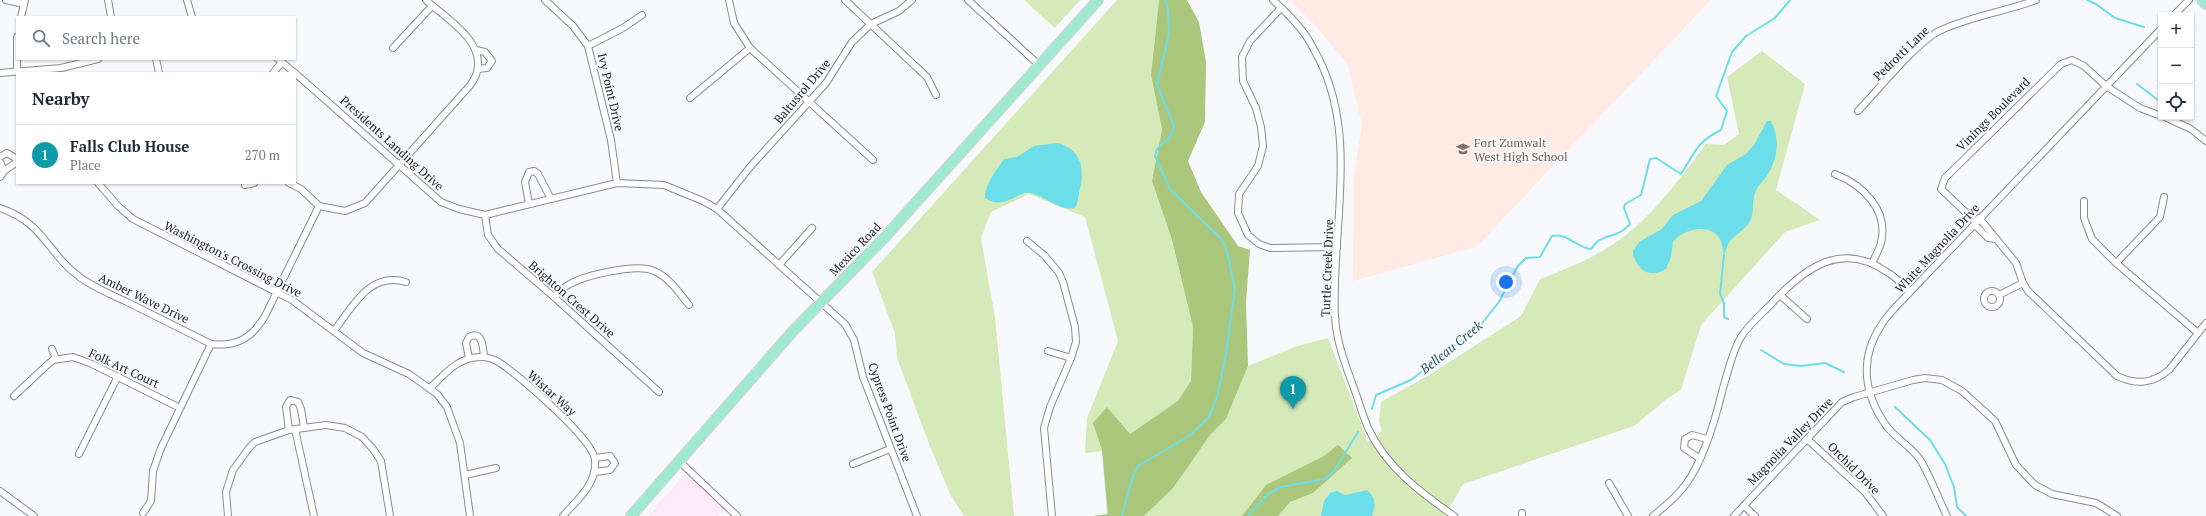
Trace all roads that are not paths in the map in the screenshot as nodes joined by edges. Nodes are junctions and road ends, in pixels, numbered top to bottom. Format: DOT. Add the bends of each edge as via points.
graph roads {
  1 [pos="6,0"];
  2 [pos="108,0"];
  3 [pos="187,0"];
  4 [pos="426,0"];
  5 [pos="545,0"];
  6 [pos="729,0"];
  7 [pos="845,0"];
  8 [pos="912,0"];
  9 [pos="968,0"];
  10 [pos="1098,0"];
  11 [pos="1273,0"];
  12 [pos="2036,0"];
  13 [pos="2189,0"];
  14 [pos="2202,0"];
  15 [pos="24,2"];
  16 [pos="2206,4"];
  17 [pos="432,6"];
  18 [pos="1281,8"];
  19 [pos="2177,12"];
  20 [pos="642,15"];
  21 [pos="21,16"];
  22 [pos="111,16"];
  23 [pos="192,16"];
  24 [pos="871,24"];
  25 [pos="2158,32"];
  26 [pos="588,46"];
  27 [pos="393,48"];
  28 [pos="750,48"];
  29 [pos="476,50"];
  30 [pos="17,60"];
  31 [pos="95,60"];
  32 [pos="156,60"];
  33 [pos="280,61"];
  34 [pos="1040,65"];
  35 [pos="478,68"];
  36 [pos="70,70"];
  37 [pos="16,72"];
  38 [pos="17,72"];
  39 [pos="159,72"];
  40 [pos="274,72"];
  41 [pos="294,72"];
  42 [pos="0,73"];
  43 [pos="296,74"];
  44 [pos="2106,86"];
  45 [pos="936,95"];
  46 [pos="690,98"];
  47 [pos="808,101"];
  48 [pos="1858,111"];
  49 [pos="2158,115"];
  50 [pos="2172,120"];
  51 [pos="2206,140"];
  52 [pos="0,157"];
  53 [pos="16,160"];
  54 [pos="873,160"];
  55 [pos="0,162"];
  56 [pos="16,162"];
  57 [pos="399,166"];
  58 [pos="4,170"];
  59 [pos="1836,174"];
  60 [pos="0,177"];
  61 [pos="617,183"];
  62 [pos="99,184"];
  63 [pos="250,184"];
  64 [pos="291,184"];
  65 [pos="245,185"];
  66 [pos="2164,197"];
  67 [pos="551,199"];
  68 [pos="2084,201"];
  69 [pos="529,204"];
  70 [pos="319,206"];
  71 [pos="0,208"];
  72 [pos="717,209"];
  73 [pos="485,214"];
  74 [pos="1976,221"];
  75 [pos="812,228"];
  76 [pos="1027,241"];
  77 [pos="1337,247"];
  78 [pos="1872,263"];
  79 [pos="2116,263"];
  80 [pos="779,265"];
  81 [pos="406,282"];
  82 [pos="2023,284"];
  83 [pos="276,292"];
  84 [pos="1910,292"];
  85 [pos="1780,295"];
  86 [pos="1999,295"];
  87 [pos="554,297"];
  88 [pos="821,302"];
  89 [pos="689,305"];
  90 [pos="1807,319"];
  91 [pos="2206,323"];
  92 [pos="334,331"];
  93 [pos="2198,333"];
  94 [pos="211,344"];
  95 [pos="52,349"];
  96 [pos="1048,351"];
  97 [pos="469,358"];
  98 [pos="484,358"];
  99 [pos="1071,358"];
  100 [pos="56,359"];
  101 [pos="118,376"];
  102 [pos="430,388"];
  103 [pos="659,392"];
  104 [pos="1869,394"];
  105 [pos="14,396"];
  106 [pos="180,408"];
  107 [pos="304,427"];
  108 [pos="292,429"];
  109 [pos="1707,439"];
  110 [pos="1807,439"];
  111 [pos="890,449"];
  112 [pos="79,454"];
  113 [pos="595,458"];
  114 [pos="1699,458"];
  115 [pos="679,461"];
  116 [pos="853,464"];
  117 [pos="496,468"];
  118 [pos="595,472"];
  119 [pos="465,475"];
  120 [pos="1609,483"];
  121 [pos="0,491"];
  122 [pos="1744,506"];
  123 [pos="143,513"];
  124 [pos="34,516"];
  125 [pos="228,516"];
  126 [pos="314,516"];
  127 [pos="390,516"];
  128 [pos="470,516"];
  129 [pos="563,516"];
  130 [pos="631,516"];
  131 [pos="737,516"];
  132 [pos="917,516"];
  133 [pos="1052,516"];
  134 [pos="1454,516"];
  135 [pos="1628,516"];
  136 [pos="1653,516"];
  137 [pos="1734,516"];
  138 [pos="1755,516"];
  139 [pos="1882,516"];
  140 [pos="1947,516"];
  141 [pos="2118,516"];
  1 -- 15 [label="street"];
  2 -- 22 [label="street"];
  3 -- 23 [label="street"];
  4 -- 17 [label="street"];
  5 -- 26 [label="street, Ivy Point Drive" via="573,26"];
  6 -- 28 [label="street" via="734,23"];
  7 -- 24 [label="street"];
  8 -- 24 [label="street, Baltusrol Drive" via="899,11"];
  9 -- 34 [label="street"];
  10 -- 34 [label="main road, Mexico Road"];
  11 -- 18 [label="street, Turtle Creek Drive"];
  12 -- 48 [label="street, Pedrotti Lane" via="1965,21 1938,32"];
  13 -- 19 [label="street"];
  14 -- 16 [label="main road"];
  15 -- 21 [label="street"];
  17 -- 27 [label="street"];
  17 -- 29 [label="street" via="470,40"];
  18 -- 77 [label="street, Turtle Creek Drive" via="1308,38 1332,92 1341,140"];
  18 -- 77 [label="street" via="1250,41 1242,57 1243,81 1256,108 1263,146 1258,166 1239,194 1238,213 1248,236 1270,248"];
  20 -- 26 [label="street"];
  24 -- 45 [label="street" via="927,77"];
  24 -- 47 [label="street, Baltusrol Drive" via="852,42 826,83"];
  25 -- 44 [label="street, White Magnolia Drive"];
  26 -- 61 [label="street, Ivy Point Drive" via="604,106"];
  28 -- 46 [label="street"];
  28 -- 47 [label="street"];
  29 -- 35 [label="street"];
  29 -- 35 [label="street" via="485,52 492,61 487,68"];
  30 -- 38 [label="street"];
  31 -- 36 [label="street"];
  32 -- 39 [label="street"];
  33 -- 40 [label="street"];
  33 -- 41 [label="street, Presidents Landing Drive"];
  34 -- 88 [label="main road, Mexico Road" via="884,238"];
  35 -- 57 [label="street" via="476,76 466,90"];
  36 -- 38 [label="street"];
  37 -- 42 [label="street"];
  43 -- 57 [label="street, Presidents Landing Drive"];
  44 -- 49 [label="street" via="2140,108"];
  44 -- 74 [label="street, White Magnolia Drive"];
  44 -- 74 [label="street, Vinings Boulevard" via="2084,66 2072,60 2060,64 1945,178 1941,189"];
  47 -- 54 [label="street"];
  47 -- 72 [label="street, Baltusrol Drive"];
  50 -- 51 [label="street"];
  52 -- 53 [label="street" via="7,153"];
  55 -- 58 [label="street"];
  56 -- 58 [label="street"];
  57 -- 70 [label="street" via="365,203 354,209 338,210"];
  57 -- 73 [label="street, Presidents Landing Drive" via="441,202 459,209"];
  58 -- 60 [label="street"];
  59 -- 78 [label="street" via="1850,180 1877,206 1882,224 1881,243"];
  61 -- 67 [label="street, Presidents Landing Drive"];
  61 -- 72 [label="street, Presidents Landing Drive" via="664,185 698,198"];
  62 -- 83 [label="street, Washington's Crossing Drive" via="133,219"];
  63 -- 65 [label="street"];
  64 -- 70 [label="street" via="301,189"];
  66 -- 79 [label="street" via="2160,217"];
  67 -- 69 [label="street, Presidents Landing Drive"];
  67 -- 69 [label="street" via="538,174 534,171 529,172 525,182"];
  68 -- 79 [label="street" via="2084,218 2092,239"];
  69 -- 73 [label="street, Presidents Landing Drive"];
  70 -- 83 [label="street, Amber Wave Drive"];
  71 -- 94 [label="street, Amber Wave Drive" via="30,224 47,241 62,263 82,279"];
  72 -- 80 [label="street, Presidents Landing Drive"];
  73 -- 87 [label="street, Brighton Crest Drive" via="488,235 498,249"];
  74 -- 82 [label="street" via="1988,238 1996,239 2016,263"];
  74 -- 84 [label="street, White Magnolia Drive"];
  75 -- 80 [label="street"];
  76 -- 99 [label="street" via="1054,265 1063,282 1075,327 1076,342"];
  77 -- 134 [label="street, Turtle Creek Drive" via="1335,316 1339,344 1368,428 1390,462 1404,477"];
  78 -- 84 [label="street" via="1888,272"];
  78 -- 85 [label="street" via="1852,258 1834,259 1802,274"];
  79 -- 93 [label="street"];
  80 -- 88 [label="street, Presidents Landing Drive"];
  81 -- 92 [label="street" via="386,279 368,288"];
  82 -- 86 [label="street"];
  82 -- 93 [label="street" via="2117,376 2129,382 2142,382 2162,376"];
  83 -- 92 [label="street, Washington's Crossing Drive" via="292,300"];
  83 -- 94 [label="street, Amber Wave Drive" via="262,320 250,336 236,343"];
  84 -- 104 [label="street, White Magnolia Drive" via="1882,323 1872,342 1867,363"];
  85 -- 90 [label="street"];
  85 -- 109 [label="street" via="1741,337 1730,363"];
  87 -- 89 [label="street" via="568,285 585,278 634,268 655,271 672,284"];
  87 -- 103 [label="street, Brighton Crest Drive"];
  88 -- 111 [label="street, Cypress Point Drive" via="843,321 854,340 863,377"];
  88 -- 115 [label="main road, Mexico Road"];
  91 -- 93 [label="street"];
  92 -- 102 [label="street, Washington's Crossing Drive" via="363,353 409,374"];
  94 -- 106 [label="street"];
  95 -- 100 [label="street"];
  96 -- 99 [label="street"];
  97 -- 98 [label="street, Wistar Way"];
  97 -- 98 [label="street" via="466,343 473,335 482,340"];
  97 -- 102 [label="street, Wistar Way" via="456,364"];
  98 -- 113 [label="street, Wistar Way" via="501,363 527,385 581,434"];
  99 -- 133 [label="street" via="1044,428"];
  100 -- 101 [label="street, Folk Art Court" via="73,357"];
  100 -- 105 [label="street" via="42,368"];
  101 -- 106 [label="street, Folk Art Court"];
  101 -- 112 [label="street"];
  102 -- 119 [label="street, Washington's Crossing Drive" via="447,407 460,443"];
  104 -- 110 [label="street, Magnolia Valley Drive" via="1854,396 1842,402"];
  104 -- 140 [label="street, White Magnolia Drive" via="1877,413 1886,425 1921,461"];
  104 -- 141 [label="street, Magnolia Valley Drive" via="1925,378 1934,378 1951,384 1995,421 2016,465 2035,485 2052,494 2096,503"];
  106 -- 123 [label="street" via="161,448 150,501"];
  107 -- 108 [label="street"];
  107 -- 108 [label="street" via="298,402 290,400 286,407"];
  107 -- 127 [label="street" via="326,425 345,428 362,437 381,461"];
  108 -- 125 [label="street" via="255,442 243,454 233,470 226,492"];
  108 -- 126 [label="street"];
  109 -- 114 [label="street"];
  109 -- 114 [label="street" via="1692,435 1685,439 1684,448"];
  110 -- 122 [label="street, Magnolia Valley Drive"];
  110 -- 139 [label="street, Orchid Drive" via="1865,492"];
  111 -- 116 [label="street"];
  111 -- 132 [label="street, Cypress Point Drive"];
  113 -- 118 [label="street, Wistar Way"];
  113 -- 118 [label="street" via="610,456 615,463 610,470"];
  114 -- 136 [label="street" via="1686,484"];
  115 -- 130 [label="main road, Mexico Road"];
  115 -- 131 [label="street"];
  117 -- 119 [label="street"];
  118 -- 129 [label="street, Wistar Way" via="588,488"];
  119 -- 128 [label="street, Washington's Crossing Drive"];
  120 -- 135 [label="street"];
  121 -- 124 [label="street"];
  122 -- 137 [label="street, Magnolia Valley Drive"];
  122 -- 138 [label="street"];
}
